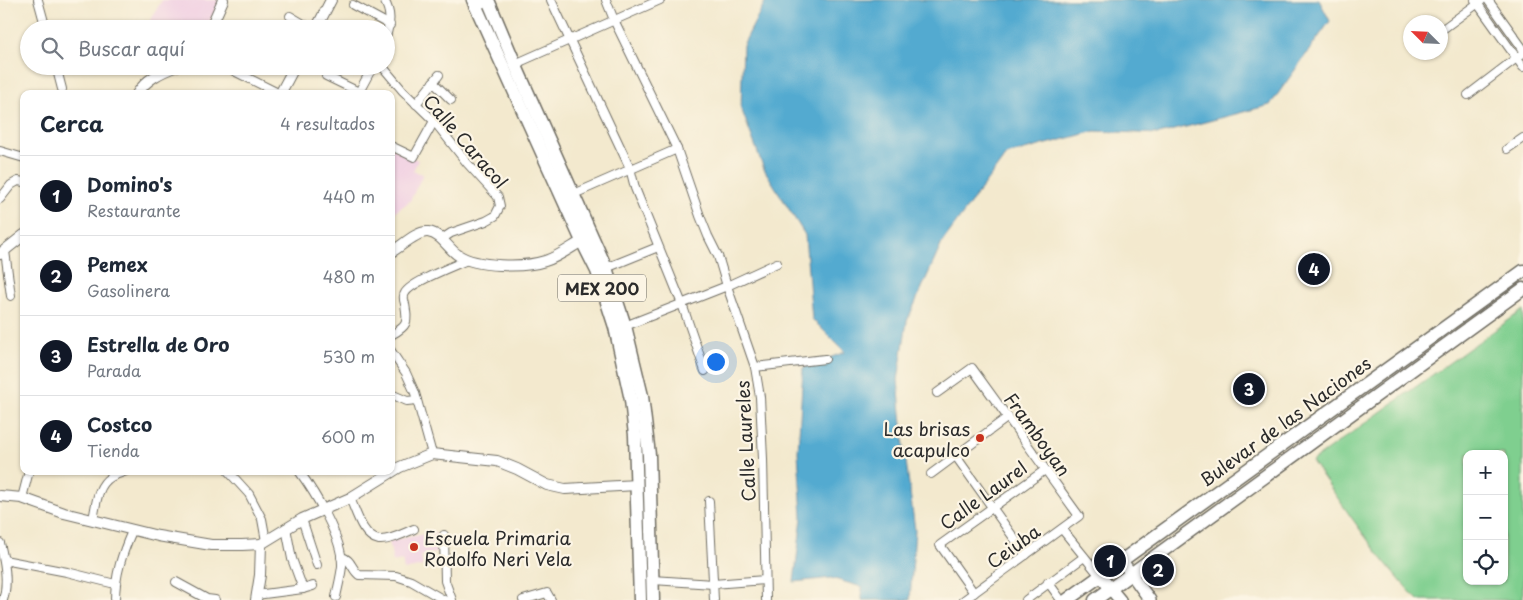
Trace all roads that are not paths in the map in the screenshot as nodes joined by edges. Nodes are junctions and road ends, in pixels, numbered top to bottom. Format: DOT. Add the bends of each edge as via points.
graph roads {
  1 [pos="38,0"];
  2 [pos="223,0"];
  3 [pos="331,0"];
  4 [pos="384,0"];
  5 [pos="551,0"];
  6 [pos="606,0"];
  7 [pos="660,0"];
  8 [pos="1488,0"];
  9 [pos="480,1"];
  10 [pos="1478,1"];
  11 [pos="353,5"];
  12 [pos="290,16"];
  13 [pos="44,20"];
  14 [pos="214,20"];
  15 [pos="297,20"];
  16 [pos="319,20"];
  17 [pos="381,20"];
  18 [pos="390,20"];
  19 [pos="614,20"];
  20 [pos="1448,25"];
  21 [pos="568,40"];
  22 [pos="1521,53"];
  23 [pos="515,64"];
  24 [pos="1523,67"];
  25 [pos="58,75"];
  26 [pos="157,75"];
  27 [pos="242,75"];
  28 [pos="290,75"];
  29 [pos="368,75"];
  30 [pos="390,75"];
  31 [pos="439,75"];
  32 [pos="326,76"];
  33 [pos="433,82"];
  34 [pos="62,89"];
  35 [pos="139,90"];
  36 [pos="272,90"];
  37 [pos="282,90"];
  38 [pos="352,90"];
  39 [pos="360,90"];
  40 [pos="1468,95"];
  41 [pos="451,100"];
  42 [pos="416,104"];
  43 [pos="434,122"];
  44 [pos="1523,138"];
  45 [pos="395,148"];
  46 [pos="677,149"];
  47 [pos="1507,149"];
  48 [pos="0,151"];
  49 [pos="20,157"];
  50 [pos="630,168"];
  51 [pos="20,181"];
  52 [pos="574,194"];
  53 [pos="0,199"];
  54 [pos="20,238"];
  55 [pos="442,239"];
  56 [pos="582,241"];
  57 [pos="658,247"];
  58 [pos="395,249"];
  59 [pos="2,252"];
  60 [pos="467,260"];
  61 [pos="778,262"];
  62 [pos="606,268"];
  63 [pos="1523,271"];
  64 [pos="727,286"];
  65 [pos="1523,289"];
  66 [pos="11,296"];
  67 [pos="682,304"];
  68 [pos="625,326"];
  69 [pos="395,333"];
  70 [pos="395,357"];
  71 [pos="825,359"];
  72 [pos="755,367"];
  73 [pos="705,371"];
  74 [pos="937,394"];
  75 [pos="395,396"];
  76 [pos="417,400"];
  77 [pos="1008,417"];
  78 [pos="634,435"];
  79 [pos="432,454"];
  80 [pos="955,455"];
  81 [pos="395,469"];
  82 [pos="1044,470"];
  83 [pos="931,474"];
  84 [pos="28,475"];
  85 [pos="115,475"];
  86 [pos="232,475"];
  87 [pos="302,475"];
  88 [pos="386,475"];
  89 [pos="637,485"];
  90 [pos="1,497"];
  91 [pos="22,498"];
  92 [pos="350,498"];
  93 [pos="709,502"];
  94 [pos="992,508"];
  95 [pos="323,511"];
  96 [pos="1079,516"];
  97 [pos="93,520"];
  98 [pos="302,520"];
  99 [pos="286,528"];
  100 [pos="414,529"];
  101 [pos="1062,529"];
  102 [pos="132,531"];
  103 [pos="444,535"];
  104 [pos="264,542"];
  105 [pos="0,543"];
  106 [pos="1026,555"];
  107 [pos="341,557"];
  108 [pos="1084,557"];
  109 [pos="4,560"];
  110 [pos="1122,561"];
  111 [pos="317,565"];
  112 [pos="1131,574"];
  113 [pos="1100,576"];
  114 [pos="650,579"];
  115 [pos="766,580"];
  116 [pos="176,582"];
  117 [pos="1048,582"];
  118 [pos="115,584"];
  119 [pos="713,584"];
  120 [pos="313,586"];
  121 [pos="1111,588"];
  122 [pos="303,589"];
  123 [pos="974,593"];
  124 [pos="256,597"];
  125 [pos="336,597"];
  126 [pos="4,600"];
  127 [pos="115,600"];
  128 [pos="215,600"];
  129 [pos="444,600"];
  130 [pos="452,600"];
  131 [pos="523,600"];
  132 [pos="551,600"];
  133 [pos="640,600"];
  134 [pos="647,600"];
  135 [pos="653,600"];
  136 [pos="714,600"];
  137 [pos="766,600"];
  138 [pos="964,600"];
  139 [pos="1026,600"];
  140 [pos="1061,600"];
  141 [pos="1068,600"];
  142 [pos="1095,600"];
  143 [pos="1120,600"];
  144 [pos="1150,600"];
  1 -- 13 [label="street"];
  2 -- 14 [label="street"];
  3 -- 16 [label="street"];
  4 -- 18 [label="street" via="390,10"];
  5 -- 21 [label="street"];
  6 -- 19 [label="street, Calle Laureles"];
  7 -- 19 [label="street"];
  8 -- 22 [label="street"];
  9 -- 23 [label="main road, MEX 200"];
  9 -- 56 [label="main road, MEX 200"];
  10 -- 20 [label="street"];
  10 -- 22 [label="street"];
  11 -- 17 [label="street"];
  12 -- 15 [label="street"];
  19 -- 21 [label="street"];
  19 -- 46 [label="street, Calle Laureles"];
  21 -- 23 [label="street"];
  21 -- 50 [label="street"];
  22 -- 24 [label="street"];
  22 -- 40 [label="street"];
  23 -- 52 [label="main road, MEX 200"];
  25 -- 34 [label="street"];
  26 -- 35 [label="street"];
  27 -- 36 [label="street"];
  28 -- 37 [label="street"];
  29 -- 39 [label="street"];
  30 -- 42 [label="street, Calle Caracol"];
  31 -- 33 [label="street"];
  32 -- 38 [label="street"];
  33 -- 41 [label="street"];
  33 -- 42 [label="street"];
  42 -- 43 [label="street, Calle Caracol"];
  43 -- 45 [label="street" via="414,157"];
  43 -- 55 [label="street, Calle Caracol" via="498,197 500,206 495,216 451,232"];
  44 -- 47 [label="street"];
  46 -- 50 [label="street"];
  46 -- 64 [label="street, Calle Laureles"];
  48 -- 49 [label="street"];
  50 -- 52 [label="street"];
  50 -- 57 [label="street"];
  51 -- 53 [label="street" via="12,185"];
  52 -- 62 [label="main road, MEX 200"];
  54 -- 59 [label="street"];
  55 -- 58 [label="street" via="428,232"];
  55 -- 60 [label="street"];
  56 -- 60 [label="street" via="555,257 534,264 488,264"];
  56 -- 78 [label="main road, MEX 200" via="597,271 615,327 631,400"];
  57 -- 62 [label="street"];
  57 -- 67 [label="street"];
  59 -- 66 [label="street"];
  60 -- 69 [label="street" via="409,288 404,294 406,324"];
  61 -- 64 [label="street"];
  62 -- 68 [label="main road, MEX 200"];
  63 -- 110 [label="main road, Bulevar de las Naciones"];
  64 -- 67 [label="street"];
  64 -- 72 [label="street, Calle Laureles"];
  65 -- 112 [label="main road, Bulevar de las Naciones"];
  67 -- 68 [label="street"];
  67 -- 73 [label="street"];
  68 -- 114 [label="main road, MEX 200" via="642,396 649,455"];
  70 -- 76 [label="street"];
  71 -- 72 [label="street"];
  72 -- 115 [label="street, Calle Laureles" via="760,397"];
  74 -- 77 [label="street, Framboyan" via="972,368"];
  75 -- 76 [label="street" via="407,401"];
  76 -- 79 [label="street"];
  77 -- 80 [label="street"];
  77 -- 82 [label="street, Framboyan"];
  78 -- 89 [label="main road, MEX 200"];
  78 -- 114 [label="main road" via="644,466"];
  79 -- 81 [label="street"];
  79 -- 89 [label="street" via="497,461 547,486 565,490"];
  80 -- 83 [label="street"];
  80 -- 94 [label="street"];
  82 -- 94 [label="street, Calle Laurel"];
  82 -- 96 [label="street, Framboyan"];
  84 -- 91 [label="street"];
  85 -- 97 [label="street" via="98,495"];
  86 -- 104 [label="street" via="249,494 262,520"];
  87 -- 95 [label="street"];
  88 -- 92 [label="street"];
  89 -- 133 [label="main road, MEX 200"];
  90 -- 91 [label="street"];
  91 -- 97 [label="street" via="64,514"];
  92 -- 95 [label="street"];
  92 -- 100 [label="street" via="360,521 372,537 380,540"];
  93 -- 119 [label="street"];
  94 -- 106 [label="street"];
  94 -- 123 [label="street, Calle Laurel" via="940,545"];
  95 -- 98 [label="street"];
  95 -- 107 [label="street"];
  96 -- 101 [label="street, Ceiuba"];
  97 -- 102 [label="street"];
  98 -- 99 [label="street"];
  98 -- 111 [label="street"];
  99 -- 104 [label="street"];
  99 -- 122 [label="street" via="292,559"];
  101 -- 106 [label="street, Ceiuba"];
  101 -- 108 [label="street"];
  102 -- 104 [label="street" via="211,545"];
  102 -- 118 [label="street" via="121,556"];
  103 -- 130 [label="street" via="445,581"];
  104 -- 124 [label="street"];
  105 -- 109 [label="street"];
  106 -- 123 [label="street, Ceiuba"];
  107 -- 125 [label="street"];
  107 -- 129 [label="street" via="351,562 359,575 396,576"];
  108 -- 113 [label="street"];
  108 -- 117 [label="street"];
  109 -- 118 [label="street"];
  109 -- 126 [label="street"];
  110 -- 112 [label="main road"];
  110 -- 113 [label="main road, Bulevar de las Naciones"];
  112 -- 121 [label="main road, Bulevar de las Naciones"];
  112 -- 144 [label="main road"];
  113 -- 121 [label="main road"];
  113 -- 141 [label="main road, Bulevar de las Naciones"];
  114 -- 119 [label="street"];
  114 -- 134 [label="main road"];
  114 -- 135 [label="main road, MEX 200"];
  115 -- 119 [label="street"];
  115 -- 137 [label="street, Calle Laureles"];
  116 -- 128 [label="street"];
  117 -- 139 [label="street"];
  117 -- 140 [label="street"];
  118 -- 127 [label="street"];
  119 -- 136 [label="street"];
  120 -- 122 [label="street"];
  121 -- 142 [label="main road, Bulevar de las Naciones"];
  121 -- 143 [label="main road"];
  122 -- 124 [label="street"];
  123 -- 138 [label="street, Ceiuba"];
  131 -- 132 [label="street" via="547,593"];
}
